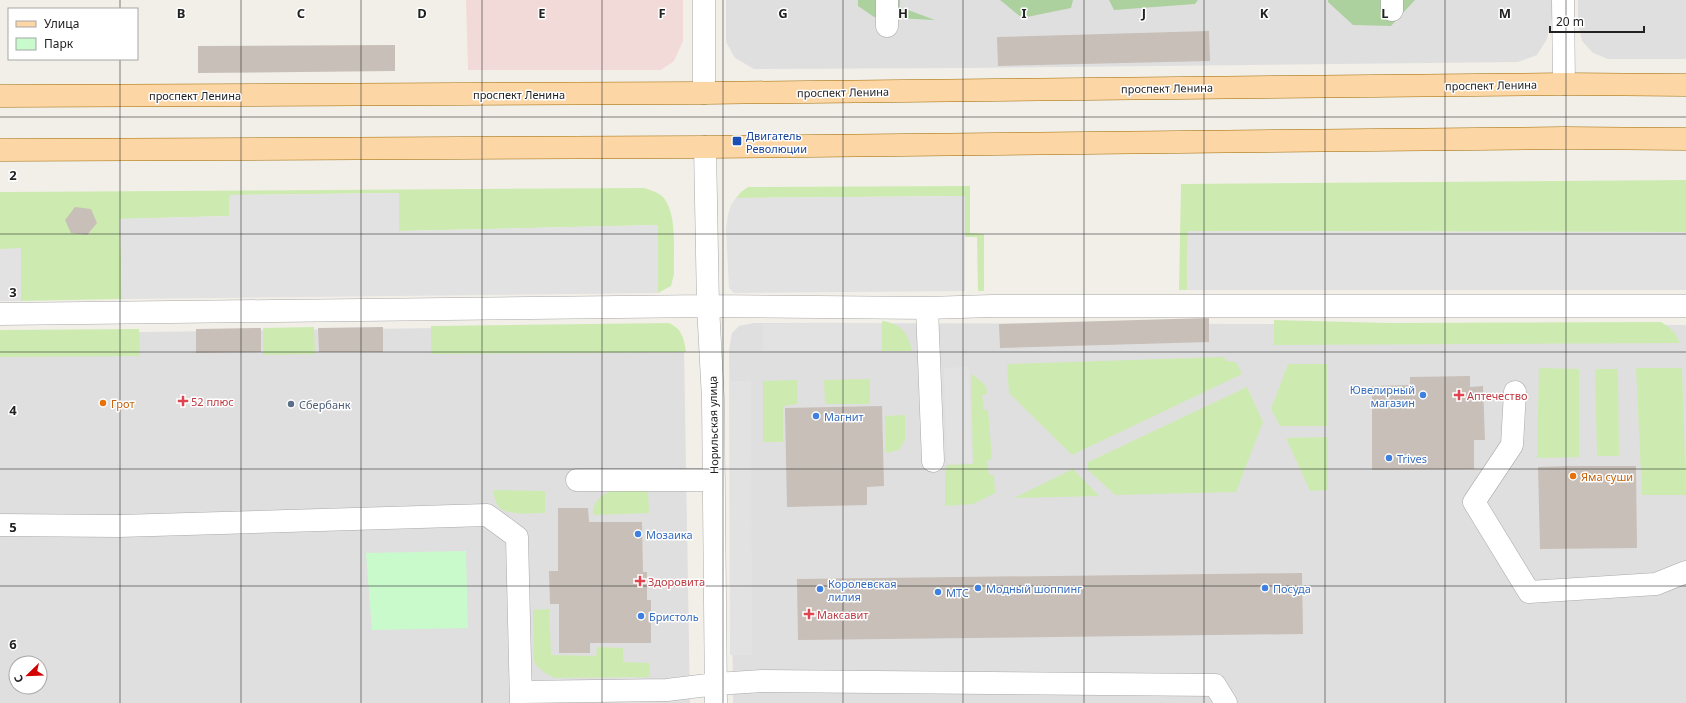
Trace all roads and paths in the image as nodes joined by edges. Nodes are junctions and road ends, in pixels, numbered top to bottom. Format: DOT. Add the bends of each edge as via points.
graph roads {
  1 [pos="704,0"];
  2 [pos="887,0"];
  3 [pos="1563,0"];
  4 [pos="887,26"];
  5 [pos="1564,84"];
  6 [pos="1686,84"];
  7 [pos="704,93"];
  8 [pos="0,96"];
  9 [pos="1686,139"];
  10 [pos="705,147"];
  11 [pos="0,150"];
  12 [pos="708,306"];
  13 [pos="1686,306"];
  14 [pos="927,308"];
  15 [pos="0,314"];
  16 [pos="1515,392"];
  17 [pos="933,460"];
  18 [pos="578,480"];
  19 [pos="714,480"];
  20 [pos="0,525"];
  21 [pos="1686,572"];
  22 [pos="716,693"];
  23 [pos="521,697"];
  24 [pos="1226,703"];
  1 -- 7 [label="street"];
  2 -- 4 [label="street"];
  3 -- 5 [label="street"];
  5 -- 6 [label="main road, проспект Ленина"];
  5 -- 7 [label="main road, проспект Ленина"];
  7 -- 8 [label="main road, проспект Ленина"];
  9 -- 10 [label="main road"];
  10 -- 11 [label="main road"];
  10 -- 12 [label="street, Норильская улица"];
  12 -- 14 [label="street"];
  12 -- 15 [label="street"];
  12 -- 19 [label="street, Норильская улица" via="712,362"];
  13 -- 14 [label="street"];
  14 -- 17 [label="street"];
  16 -- 21 [label="street" via="1512,445 1474,502 1529,592 1656,584"];
  18 -- 19 [label="street"];
  19 -- 22 [label="street, Норильская улица"];
  20 -- 23 [label="street" via="119,526 487,515 517,537"];
  22 -- 23 [label="street" via="667,690"];
  22 -- 24 [label="street" via="770,681 1215,684"];
}
